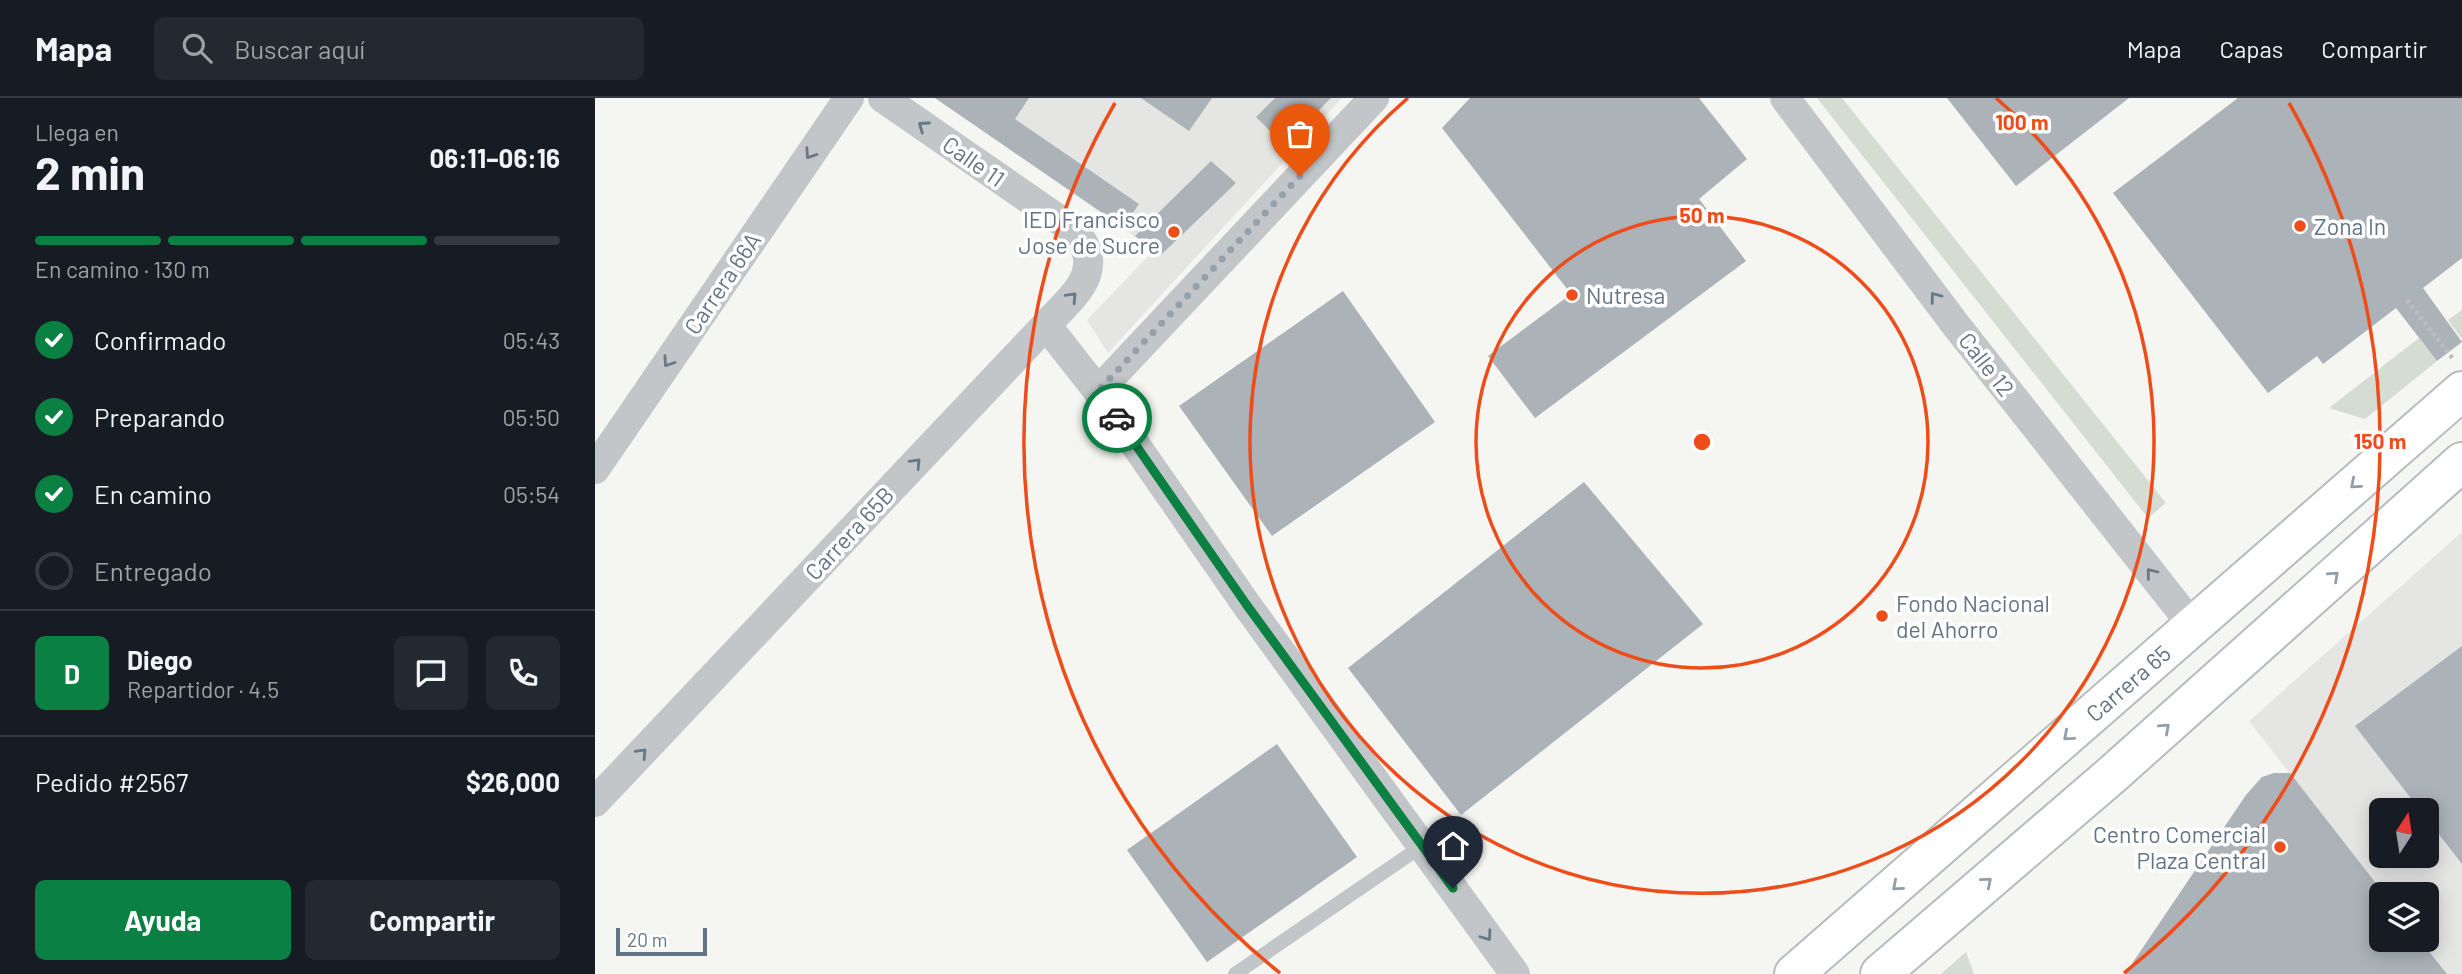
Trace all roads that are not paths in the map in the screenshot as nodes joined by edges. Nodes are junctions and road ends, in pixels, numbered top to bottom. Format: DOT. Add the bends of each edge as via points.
graph roads {
  1 [pos="849,98"];
  2 [pos="883,98"];
  3 [pos="1374,98"];
  4 [pos="1785,98"];
  5 [pos="1089,257"];
  6 [pos="1046,325"];
  7 [pos="1098,391"];
  8 [pos="2462,391"];
  9 [pos="2462,461"];
  10 [pos="595,469"];
  11 [pos="2193,626"];
  12 [pos="595,802"];
  13 [pos="1422,846"];
  14 [pos="1235,974"];
  15 [pos="1515,974"];
  16 [pos="1794,974"];
  17 [pos="1879,974"];
  1 -- 10 [label="street, Carrera 66A, one-way"];
  5 -- 2 [label="street, Calle 11, one-way" via="1074,230"];
  3 -- 7 [label="street"];
  11 -- 4 [label="street, Calle 12, one-way" via="1955,324"];
  6 -- 5 [label="street, Carrera 65B, one-way" via="1081,287"];
  6 -- 7 [label="street"];
  12 -- 6 [label="street, Carrera 65B, one-way"];
  7 -- 13 [label="street"];
  8 -- 11 [label="street, Carrera 65, one-way"];
  17 -- 9 [label="street, one-way" via="2114,773"];
  11 -- 16 [label="street, Carrera 65, one-way"];
  13 -- 14 [label="lane"];
  13 -- 15 [label="street, one-way"];
}
